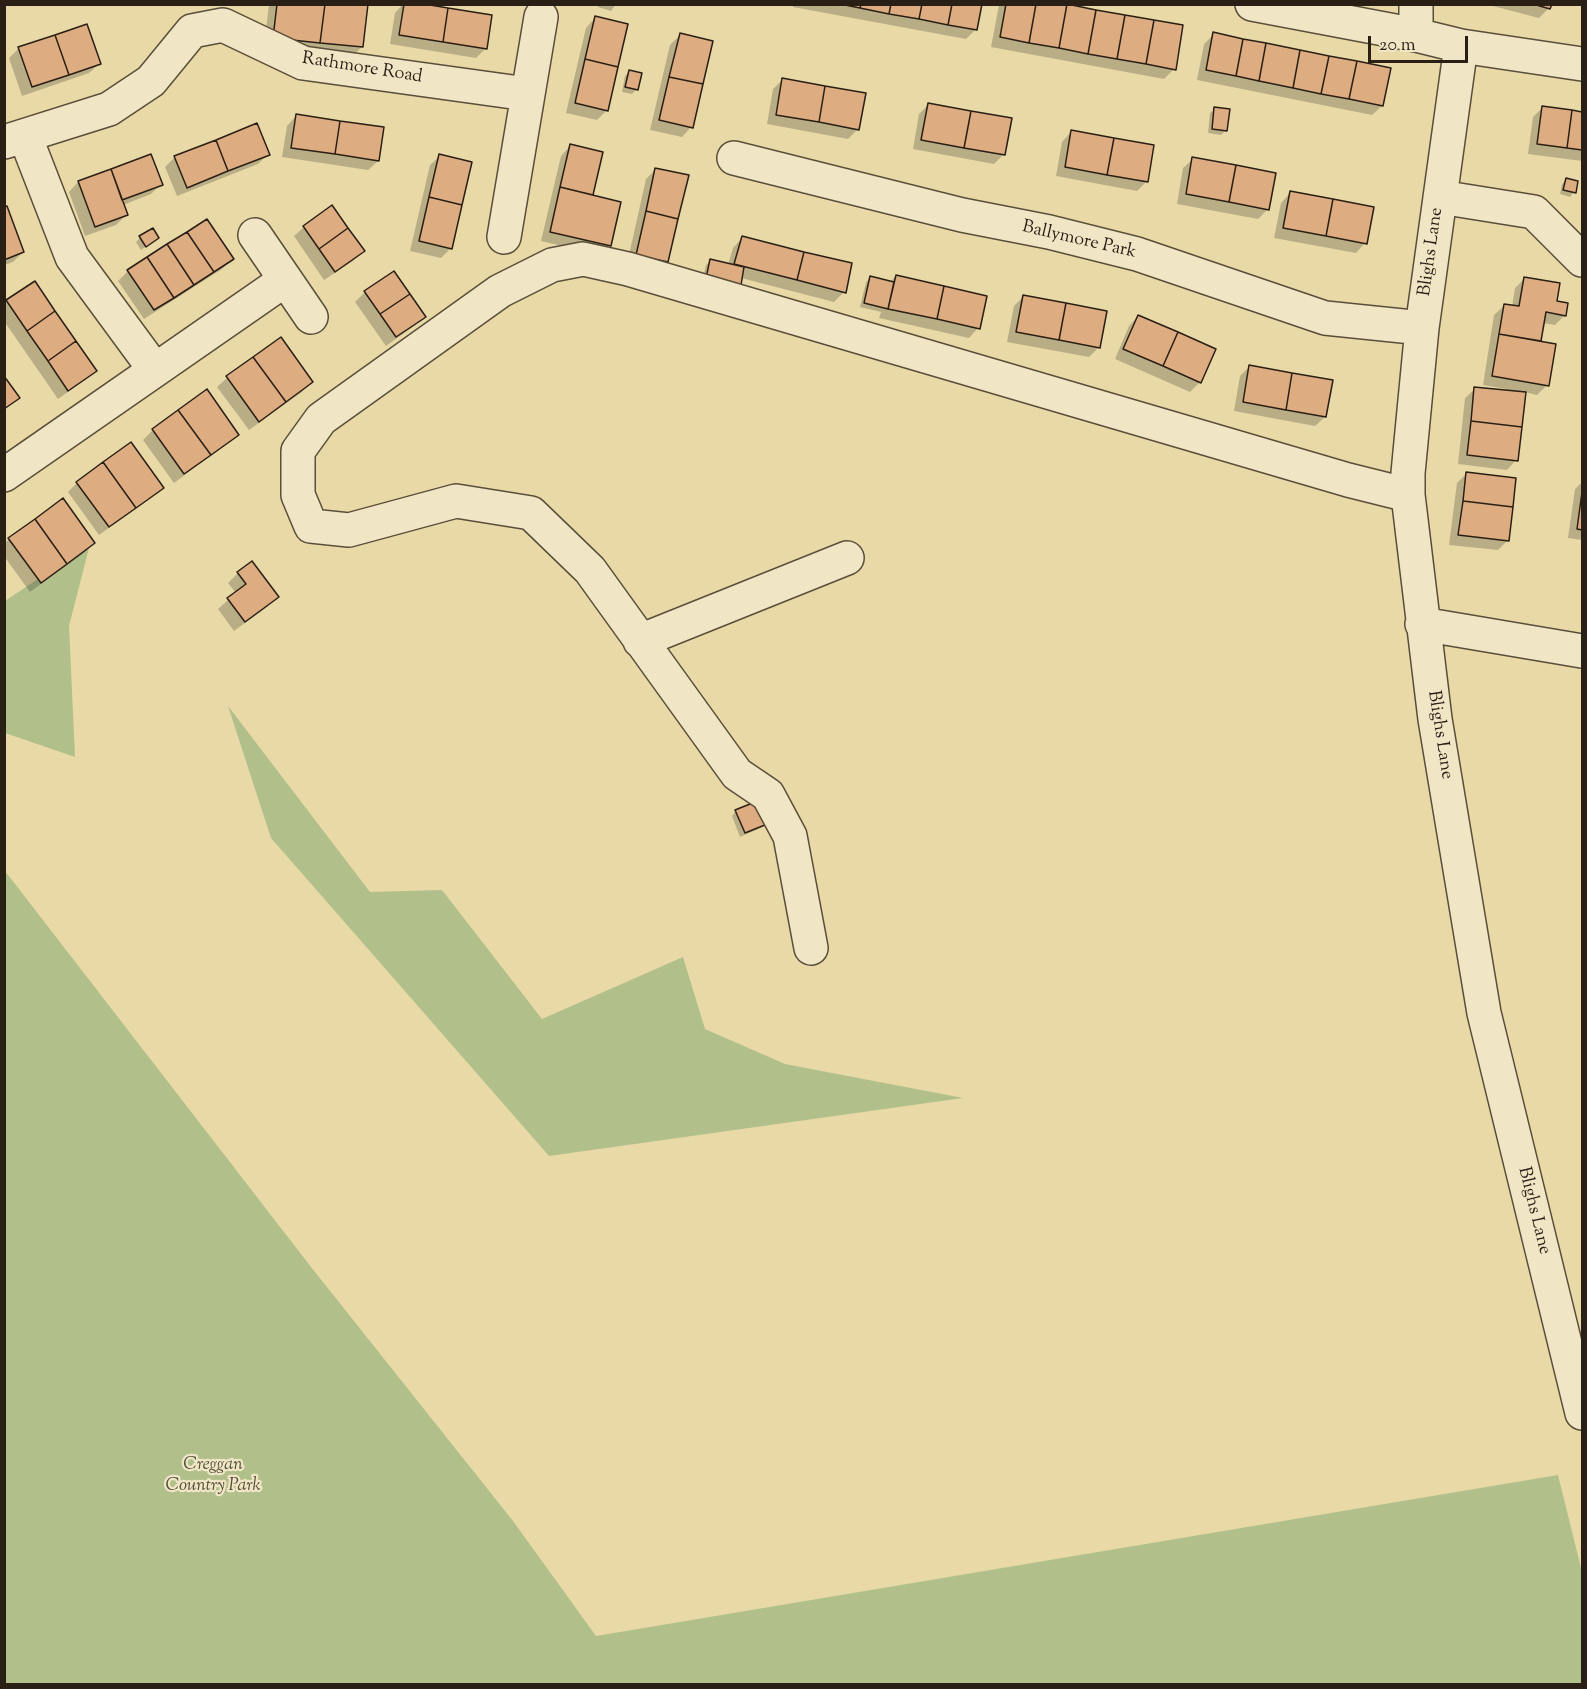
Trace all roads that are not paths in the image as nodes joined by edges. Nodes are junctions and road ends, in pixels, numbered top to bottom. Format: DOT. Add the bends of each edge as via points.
graph roads {
  1 [pos="1252,4"];
  2 [pos="541,17"];
  3 [pos="1416,20"];
  4 [pos="1461,46"];
  5 [pos="1582,64"];
  6 [pos="527,94"];
  7 [pos="15,139"];
  8 [pos="734,158"];
  9 [pos="1440,197"];
  10 [pos="255,235"];
  11 [pos="504,237"];
  12 [pos="1582,260"];
  13 [pos="285,280"];
  14 [pos="311,317"];
  15 [pos="1422,328"];
  16 [pos="155,370"];
  17 [pos="4,476"];
  18 [pos="1408,495"];
  19 [pos="847,558"];
  20 [pos="1422,624"];
  21 [pos="640,641"];
  22 [pos="1582,651"];
  23 [pos="811,948"];
  24 [pos="1582,1413"];
  1 -- 3 [label="street"];
  2 -- 6 [label="street"];
  3 -- 4 [label="street"];
  4 -- 5 [label="street"];
  4 -- 9 [label="street, Blighs Lane"];
  6 -- 7 [label="street, Rathmore Road" via="303,63 223,25 192,31 151,81 109,110"];
  6 -- 11 [label="street"];
  7 -- 16 [label="street, Rathmore Road" via="72,257"];
  8 -- 15 [label="street, Ballymore Park" via="1137,254 1325,318"];
  9 -- 12 [label="street" via="1534,212"];
  9 -- 15 [label="street, Blighs Lane"];
  10 -- 13 [label="street"];
  13 -- 14 [label="street"];
  13 -- 16 [label="street"];
  15 -- 18 [label="street, Blighs Lane"];
  16 -- 17 [label="street"];
  18 -- 20 [label="street, Blighs Lane"];
  18 -- 21 [label="street" via="584,259 552,265 500,291 321,419 298,451 298,495 311,526 349,530 456,501 531,513 590,570"];
  19 -- 21 [label="street"];
  20 -- 22 [label="street"];
  20 -- 24 [label="street, Blighs Lane" via="1484,1013"];
  21 -- 23 [label="street" via="737,774 768,795 790,836"];
}
